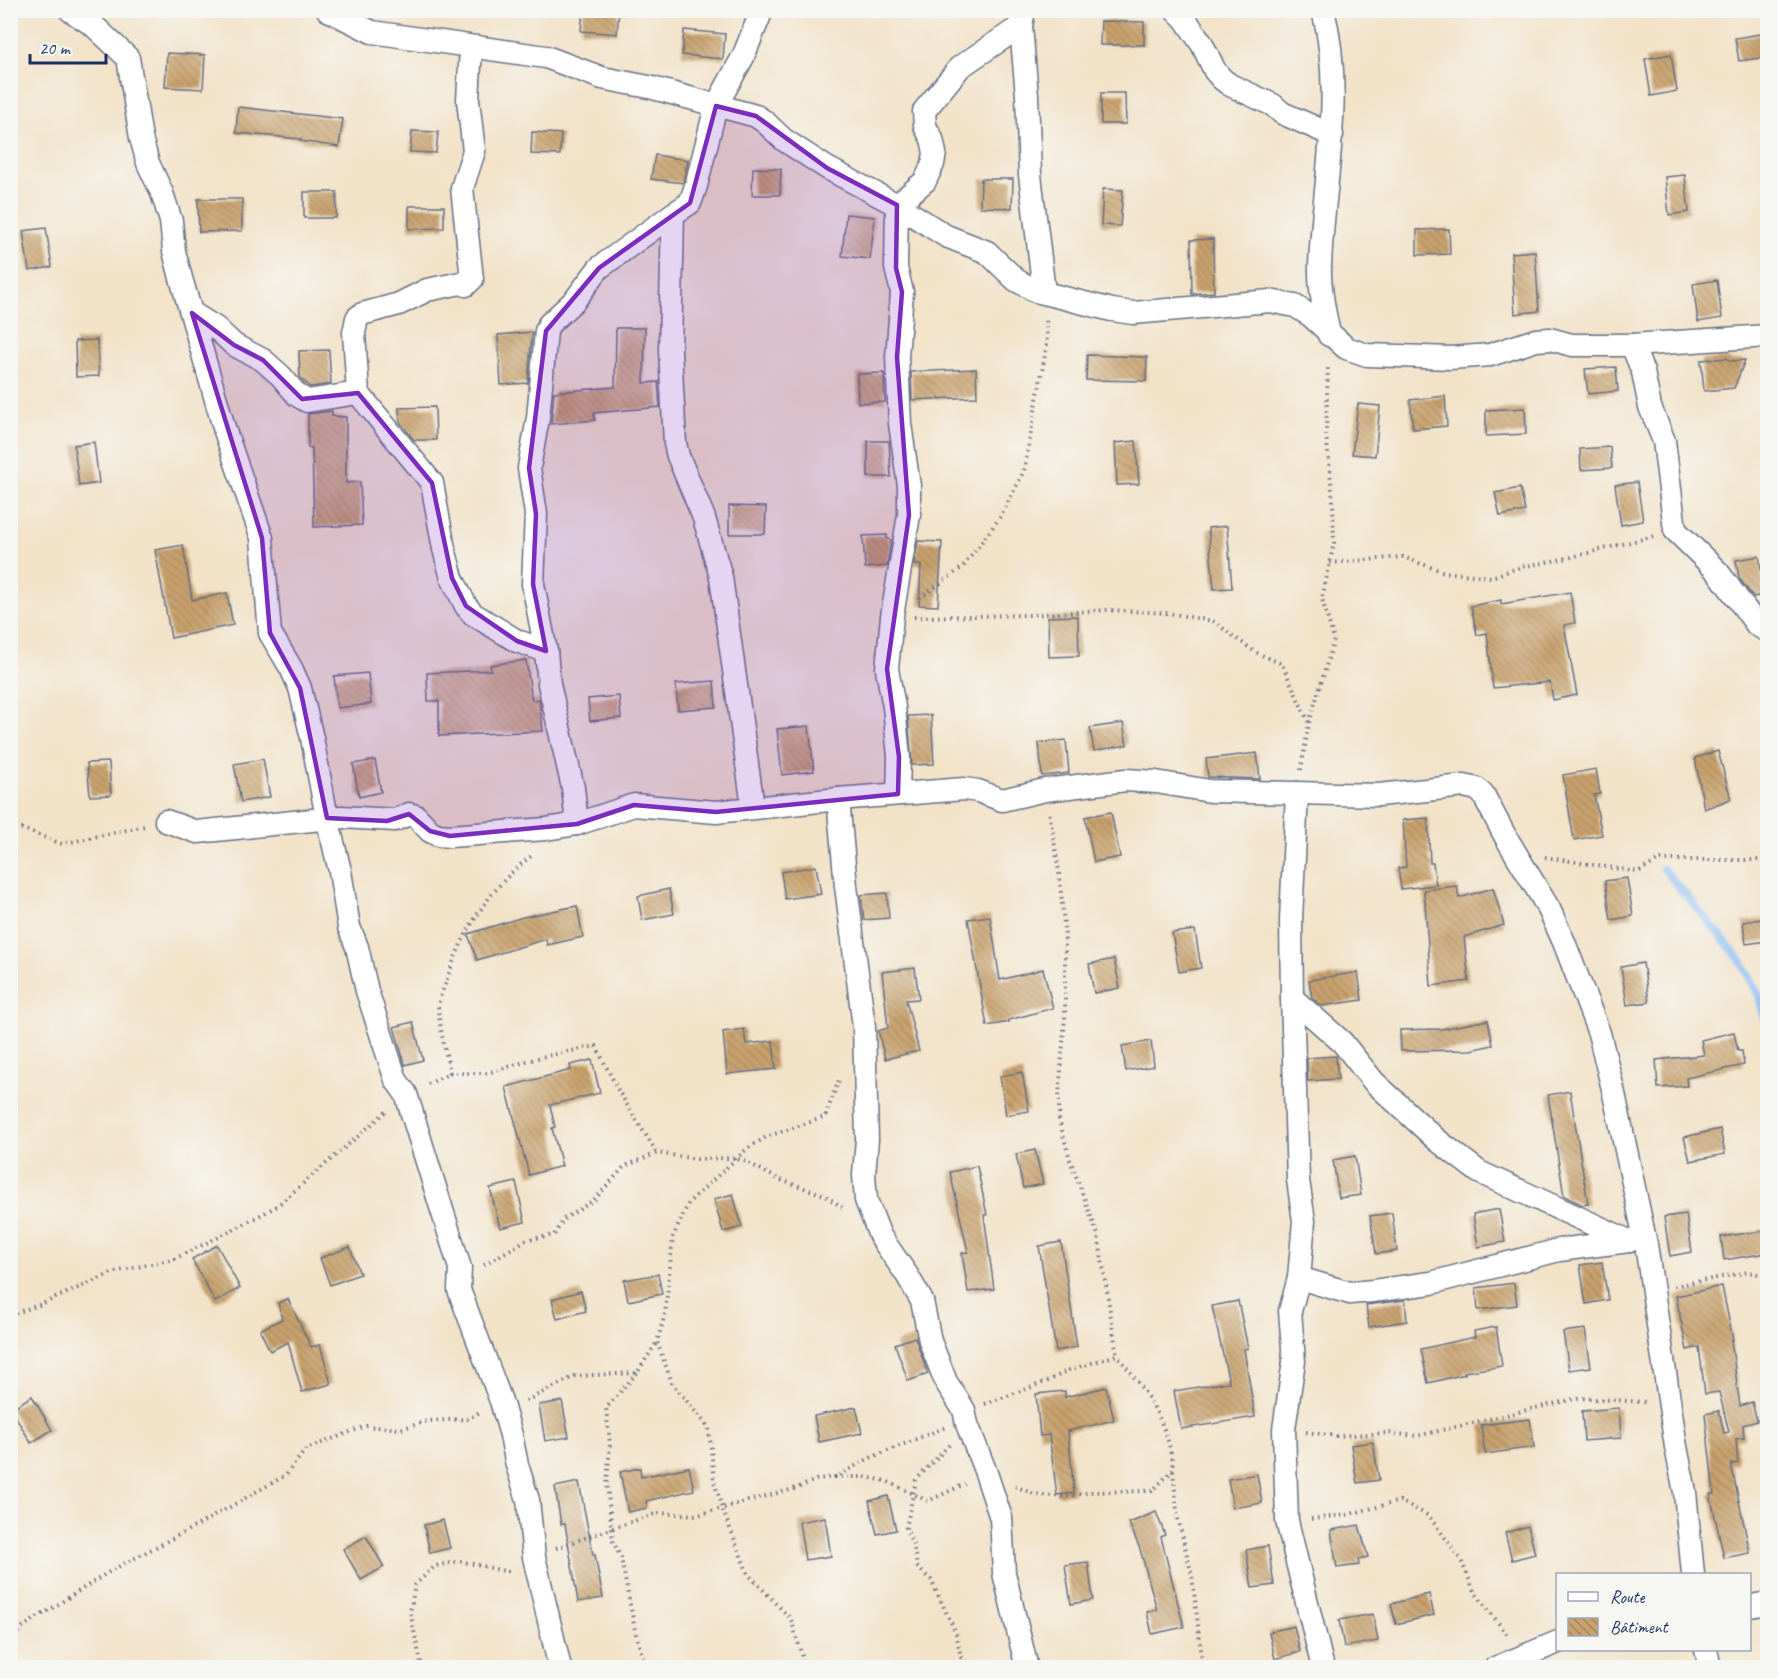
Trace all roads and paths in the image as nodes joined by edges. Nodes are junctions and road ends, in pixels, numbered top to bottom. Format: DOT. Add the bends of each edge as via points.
graph roads {
  1 [pos="70,10"];
  2 [pos="328,10"];
  3 [pos="762,10"];
  4 [pos="1176,10"];
  5 [pos="1323,10"];
  6 [pos="1022,19"];
  7 [pos="471,47"];
  8 [pos="716,106"];
  9 [pos="1332,135"];
  10 [pos="897,205"];
  11 [pos="673,214"];
  12 [pos="1044,292"];
  13 [pos="192,313"];
  14 [pos="1329,334"];
  15 [pos="1767,336"];
  16 [pos="1632,345"];
  17 [pos="358,393"];
  18 [pos="1675,530"];
  19 [pos="1330,563"];
  20 [pos="896,616"];
  21 [pos="1767,631"];
  22 [pos="546,651"];
  23 [pos="1309,723"];
  24 [pos="1045,790"];
  25 [pos="1297,793"];
  26 [pos="898,794"];
  27 [pos="838,799"];
  28 [pos="753,807"];
  29 [pos="327,818"];
  30 [pos="166,820"];
  31 [pos="10,824"];
  32 [pos="577,824"];
  33 [pos="540,850"];
  34 [pos="1515,852"];
  35 [pos="1767,860"];
  36 [pos="1292,998"];
  37 [pos="450,1073"];
  38 [pos="406,1094"];
  39 [pos="825,1117"];
  40 [pos="657,1153"];
  41 [pos="734,1158"];
  42 [pos="843,1208"];
  43 [pos="1638,1243"];
  44 [pos="460,1268"];
  45 [pos="1767,1276"];
  46 [pos="1299,1278"];
  47 [pos="1653,1290"];
  48 [pos="10,1315"];
  49 [pos="657,1342"];
  50 [pos="1117,1355"];
  51 [pos="638,1373"];
  52 [pos="501,1401"];
  53 [pos="1670,1402"];
  54 [pos="966,1417"];
  55 [pos="1284,1429"];
  56 [pos="1173,1470"];
  57 [pos="986,1473"];
  58 [pos="835,1477"];
  59 [pos="912,1494"];
  60 [pos="722,1508"];
  61 [pos="1287,1521"];
  62 [pos="613,1528"];
  63 [pos="534,1557"];
  64 [pos="1693,1573"];
  65 [pos="1767,1603"];
  66 [pos="1751,1606"];
  67 [pos="10,1641"];
  68 [pos="1556,1642"];
  69 [pos="1706,1651"];
  70 [pos="1525,1655"];
  71 [pos="422,1668"];
  72 [pos="560,1668"];
  73 [pos="646,1668"];
  74 [pos="802,1668"];
  75 [pos="973,1668"];
  76 [pos="1027,1668"];
  77 [pos="1203,1668"];
  78 [pos="1323,1668"];
  79 [pos="1495,1668"];
  80 [pos="1710,1668"];
  1 -- 13 [label="street" via="93,25 128,58 141,138 171,221 174,251"];
  2 -- 7 [label="street" via="372,32"];
  3 -- 8 [label="street" via="743,57"];
  4 -- 9 [label="street" via="1222,79 1282,113"];
  5 -- 9 [label="street" via="1332,53"];
  6 -- 10 [label="street" via="960,67 924,111 935,153 933,164 925,181"];
  6 -- 12 [label="street" via="1030,175"];
  7 -- 8 [label="street" via="546,57 602,78"];
  7 -- 17 [label="street" via="468,100 474,151 462,188 472,279 466,285 427,290 357,318 354,333"];
  8 -- 10 [label="street" via="756,116 827,168"];
  8 -- 11 [label="street" via="690,203"];
  9 -- 14 [label="street" via="1320,268"];
  10 -- 12 [label="street" via="946,236 987,252 1016,280"];
  10 -- 20 [label="street" via="896,268 902,292 897,357 909,515"];
  11 -- 22 [label="street" via="599,268 546,331 538,418 528,468 536,514 533,584"];
  11 -- 28 [label="street" via="670,350 675,443 704,518 721,577"];
  12 -- 14 [label="street" via="1133,313 1270,301 1295,306"];
  12 -- 20 [label="path" via="1047,344 1024,471 1001,516 963,567"];
  13 -- 17 [label="street" via="234,345 263,360 302,399"];
  13 -- 29 [label="street" via="225,431 262,538 270,633 300,688"];
  14 -- 16 [label="street" via="1346,348 1367,355 1399,357 1490,355 1550,339 1572,345"];
  14 -- 19 [label="path" via="1326,433 1334,543"];
  15 -- 16 [label="street"];
  16 -- 18 [label="street" via="1664,441"];
  17 -- 22 [label="street" via="432,483 450,568 466,606 517,641"];
  18 -- 19 [label="path" via="1491,577 1444,572 1403,557"];
  18 -- 21 [label="street" via="1719,572 1757,625"];
  19 -- 23 [label="path" via="1322,599 1334,640"];
  20 -- 23 [label="path" via="1107,610 1168,613 1214,621 1255,652 1282,664"];
  20 -- 26 [label="street" via="886,669 899,757"];
  22 -- 32 [label="street"];
  23 -- 25 [label="path"];
  24 -- 25 [label="street" via="1126,780 1210,791"];
  24 -- 26 [label="street" via="1002,800 964,789"];
  24 -- 50 [label="path" via="1065,935 1059,1120 1098,1235"];
  25 -- 34 [label="street" via="1378,795 1464,786 1477,789"];
  25 -- 36 [label="street"];
  26 -- 27 [label="street"];
  27 -- 28 [label="street"];
  27 -- 54 [label="street" via="864,1027 866,1200 880,1236 922,1301 930,1341 946,1382"];
  28 -- 32 [label="street" via="716,812 634,805"];
  29 -- 30 [label="street" via="197,831"];
  29 -- 32 [label="street" via="387,821 409,814 430,831 450,836"];
  29 -- 38 [label="street" via="349,927 396,1080"];
  30 -- 31 [label="path" via="62,844"];
  33 -- 37 [label="path" via="493,893 474,918 452,963 438,1006"];
  34 -- 35 [label="path" via="1638,872 1659,860"];
  34 -- 43 [label="street" via="1549,909 1599,1033 1613,1089"];
  36 -- 43 [label="street" via="1342,1042 1374,1082 1437,1140 1479,1172"];
  36 -- 46 [label="street" via="1298,1180 1304,1221"];
  37 -- 38 [label="path"];
  37 -- 40 [label="path" via="487,1072 596,1046"];
  38 -- 44 [label="street"];
  38 -- 48 [label="path" via="277,1206 174,1259 114,1272"];
  39 -- 41 [label="path" via="766,1137"];
  40 -- 41 [label="path" via="697,1159"];
  40 -- 44 [label="path" via="625,1166 594,1200 564,1219 554,1235 526,1240 476,1269"];
  41 -- 42 [label="path" via="824,1195"];
  41 -- 49 [label="path" via="690,1202 673,1237 666,1314"];
  43 -- 46 [label="street" via="1559,1250 1431,1283 1373,1292 1350,1293"];
  43 -- 47 [label="street"];
  44 -- 52 [label="street" via="459,1290"];
  45 -- 47 [label="path" via="1748,1272"];
  46 -- 55 [label="street" via="1290,1311 1293,1361"];
  47 -- 53 [label="street"];
  49 -- 51 [label="path"];
  49 -- 60 [label="path" via="672,1383 709,1428 714,1480"];
  50 -- 54 [label="path" via="1069,1370"];
  50 -- 56 [label="path" via="1165,1428"];
  51 -- 52 [label="path" via="575,1376 519,1404"];
  51 -- 62 [label="path" via="606,1408 610,1444 607,1484"];
  52 -- 63 [label="street" via="528,1500"];
  52 -- 67 [label="path" via="467,1419 428,1421 400,1429 366,1426 306,1449 286,1474 112,1570 24,1626"];
  53 -- 55 [label="path" via="1578,1398 1417,1436 1336,1436"];
  53 -- 64 [label="street" via="1685,1491"];
  54 -- 57 [label="street"];
  54 -- 58 [label="path"];
  54 -- 59 [label="path" via="916,1480"];
  55 -- 61 [label="street"];
  56 -- 57 [label="path" via="1152,1491 1091,1492 1064,1497 1034,1494"];
  56 -- 77 [label="path" via="1178,1519 1192,1575"];
  57 -- 59 [label="path" via="928,1501"];
  57 -- 76 [label="street" via="1001,1518 1004,1573"];
  58 -- 59 [label="path" via="886,1481"];
  58 -- 60 [label="path"];
  59 -- 75 [label="path" via="906,1527 917,1567 931,1580 956,1633 961,1657"];
  60 -- 62 [label="path" via="698,1515 657,1513"];
  60 -- 74 [label="path" via="748,1574 791,1619"];
  61 -- 70 [label="path" via="1346,1515 1400,1501 1429,1516 1461,1560 1474,1591"];
  61 -- 78 [label="street"];
  62 -- 63 [label="path"];
  62 -- 73 [label="path"];
  63 -- 71 [label="path" via="509,1572 460,1561 435,1566 415,1585 410,1612"];
  63 -- 72 [label="street"];
  65 -- 66 [label="street"];
  68 -- 70 [label="street"];
  69 -- 80 [label="street"];
  70 -- 79 [label="street"];
}
